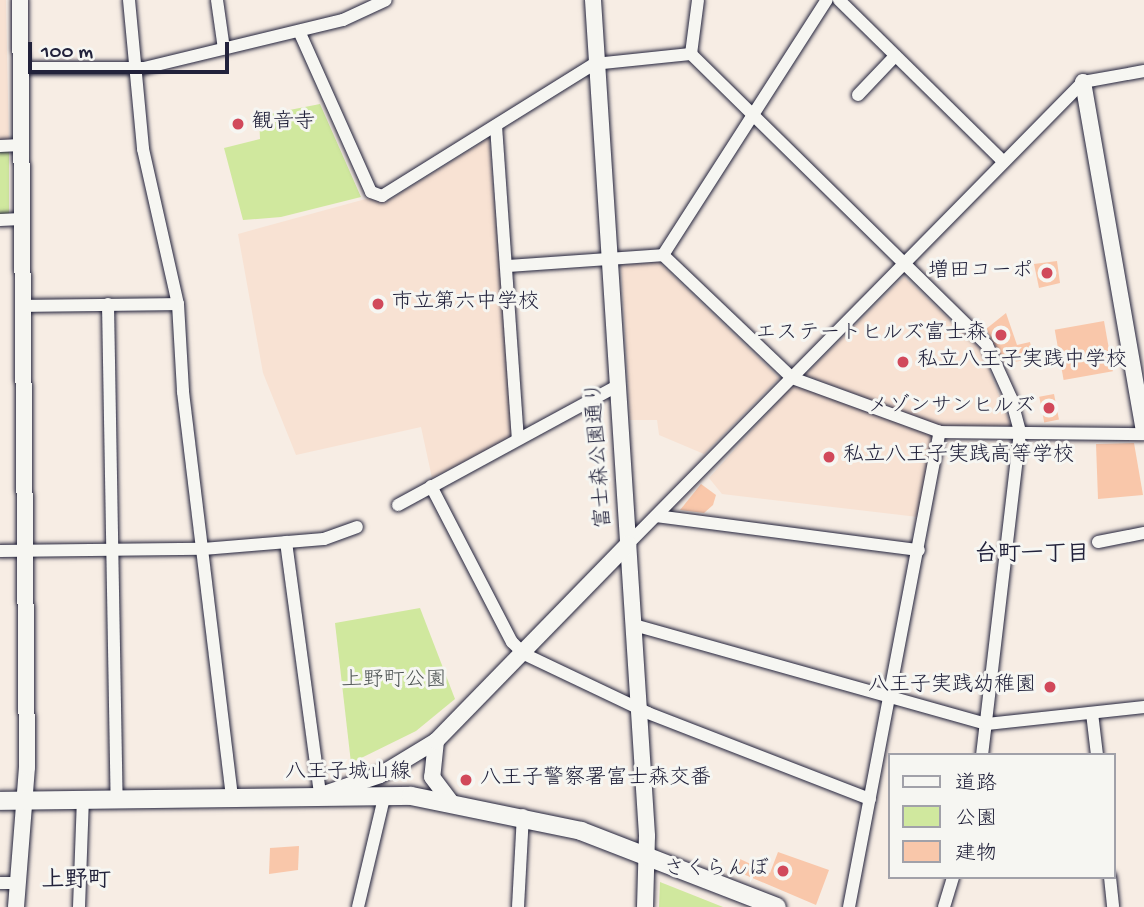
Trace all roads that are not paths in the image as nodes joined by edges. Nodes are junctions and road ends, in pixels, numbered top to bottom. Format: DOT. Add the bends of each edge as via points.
graph roads {
  1 [pos="20,0"];
  2 [pos="129,0"];
  3 [pos="217,0"];
  4 [pos="386,0"];
  5 [pos="593,0"];
  6 [pos="698,0"];
  7 [pos="827,0"];
  8 [pos="839,0"];
  9 [pos="365,5"];
  10 [pos="299,31"];
  11 [pos="224,49"];
  12 [pos="691,54"];
  13 [pos="895,56"];
  14 [pos="597,63"];
  15 [pos="20,68"];
  16 [pos="135,70"];
  17 [pos="1144,71"];
  18 [pos="1083,82"];
  19 [pos="858,95"];
  20 [pos="755,117"];
  21 [pos="496,126"];
  22 [pos="21,145"];
  23 [pos="0,146"];
  24 [pos="1003,161"];
  25 [pos="21,219"];
  26 [pos="0,220"];
  27 [pos="663,255"];
  28 [pos="609,258"];
  29 [pos="902,265"];
  30 [pos="507,266"];
  31 [pos="178,303"];
  32 [pos="108,304"];
  33 [pos="22,306"];
  34 [pos="792,378"];
  35 [pos="617,386"];
  36 [pos="940,432"];
  37 [pos="1020,432"];
  38 [pos="1144,432"];
  39 [pos="518,437"];
  40 [pos="431,486"];
  41 [pos="398,505"];
  42 [pos="656,516"];
  43 [pos="357,527"];
  44 [pos="1144,533"];
  45 [pos="286,542"];
  46 [pos="1098,542"];
  47 [pos="628,544"];
  48 [pos="109,549"];
  49 [pos="203,549"];
  50 [pos="919,550"];
  51 [pos="0,551"];
  52 [pos="24,552"];
  53 [pos="634,625"];
  54 [pos="524,654"];
  55 [pos="890,697"];
  56 [pos="1144,707"];
  57 [pos="639,709"];
  58 [pos="1093,713"];
  59 [pos="986,723"];
  60 [pos="436,741"];
  61 [pos="982,753"];
  62 [pos="1097,753"];
  63 [pos="402,764"];
  64 [pos="0,790"];
  65 [pos="385,794"];
  66 [pos="320,795"];
  67 [pos="26,797"];
  68 [pos="83,797"];
  69 [pos="232,797"];
  70 [pos="117,798"];
  71 [pos="870,799"];
  72 [pos="0,801"];
  73 [pos="451,802"];
  74 [pos="523,815"];
  75 [pos="648,853"];
  76 [pos="952,879"];
  77 [pos="1110,879"];
  78 [pos="0,883"];
  79 [pos="18,883"];
  80 [pos="16,907"];
  81 [pos="79,907"];
  82 [pos="358,907"];
  83 [pos="518,907"];
  84 [pos="645,907"];
  85 [pos="777,907"];
  86 [pos="849,907"];
  87 [pos="944,907"];
  88 [pos="1113,907"];
  1 -- 15 [label="street"];
  2 -- 16 [label="street"];
  3 -- 11 [label="street"];
  4 -- 9 [label="street"];
  5 -- 14 [label="street, 富士森公園通り"];
  6 -- 12 [label="street"];
  7 -- 20 [label="street"];
  8 -- 13 [label="street"];
  9 -- 10 [label="street"];
  10 -- 11 [label="street"];
  10 -- 21 [label="street" via="371,192 382,196"];
  11 -- 16 [label="street"];
  12 -- 14 [label="street"];
  12 -- 20 [label="street"];
  13 -- 19 [label="street"];
  13 -- 24 [label="street"];
  14 -- 21 [label="street"];
  14 -- 28 [label="street, 富士森公園通り"];
  15 -- 16 [label="street"];
  15 -- 22 [label="street"];
  16 -- 31 [label="street" via="143,149"];
  17 -- 18 [label="street"];
  18 -- 24 [label="street"];
  18 -- 38 [label="street"];
  20 -- 27 [label="street"];
  20 -- 29 [label="street"];
  21 -- 30 [label="street"];
  22 -- 23 [label="street"];
  22 -- 25 [label="street"];
  24 -- 29 [label="street"];
  25 -- 26 [label="street"];
  25 -- 33 [label="street"];
  27 -- 28 [label="street"];
  27 -- 34 [label="street"];
  28 -- 30 [label="street"];
  28 -- 35 [label="street, 富士森公園通り"];
  29 -- 34 [label="street"];
  29 -- 37 [label="street" via="988,345"];
  30 -- 39 [label="street"];
  31 -- 32 [label="street"];
  31 -- 49 [label="street"];
  32 -- 33 [label="street"];
  32 -- 48 [label="street"];
  33 -- 52 [label="street"];
  34 -- 36 [label="street"];
  34 -- 42 [label="street"];
  35 -- 39 [label="street"];
  35 -- 47 [label="street, 富士森公園通り"];
  36 -- 37 [label="street"];
  36 -- 50 [label="street"];
  37 -- 38 [label="street"];
  37 -- 59 [label="street"];
  39 -- 40 [label="street"];
  40 -- 41 [label="street"];
  40 -- 54 [label="street" via="512,642"];
  42 -- 47 [label="street"];
  42 -- 50 [label="street"];
  43 -- 45 [label="street" via="324,540"];
  44 -- 46 [label="street"];
  45 -- 49 [label="street"];
  45 -- 66 [label="street"];
  47 -- 53 [label="street, 富士森公園通り"];
  47 -- 54 [label="street"];
  48 -- 49 [label="street"];
  48 -- 52 [label="street"];
  48 -- 70 [label="street"];
  49 -- 69 [label="street"];
  50 -- 55 [label="street"];
  51 -- 52 [label="street"];
  52 -- 67 [label="street"];
  53 -- 55 [label="street"];
  53 -- 57 [label="street, 富士森公園通り"];
  54 -- 57 [label="street"];
  54 -- 60 [label="street"];
  55 -- 59 [label="street"];
  55 -- 71 [label="street"];
  56 -- 58 [label="street"];
  57 -- 71 [label="street"];
  57 -- 75 [label="street, 富士森公園通り"];
  58 -- 59 [label="street"];
  58 -- 62 [label="street"];
  59 -- 61 [label="street"];
  60 -- 63 [label="street"];
  60 -- 73 [label="street" via="432,777"];
  63 -- 65 [label="street"];
  63 -- 66 [label="street"];
  64 -- 67 [label="main road, 八王子城山線"];
  65 -- 66 [label="main road, 八王子城山線"];
  65 -- 73 [label="main road, 八王子城山線"];
  65 -- 82 [label="street"];
  66 -- 69 [label="main road, 八王子城山線"];
  67 -- 68 [label="main road, 八王子城山線"];
  67 -- 72 [label="main road, 八王子城山線"];
  67 -- 79 [label="street"];
  68 -- 70 [label="main road, 八王子城山線"];
  68 -- 81 [label="street"];
  69 -- 70 [label="main road, 八王子城山線"];
  71 -- 86 [label="street"];
  73 -- 74 [label="main road, 八王子城山線"];
  74 -- 75 [label="main road, 八王子城山線"];
  74 -- 83 [label="street"];
  75 -- 84 [label="street, 富士森公園通り"];
  75 -- 85 [label="main road, 八王子城山線"];
  76 -- 87 [label="street"];
  77 -- 88 [label="street"];
  78 -- 79 [label="street"];
  79 -- 80 [label="street"];
}
